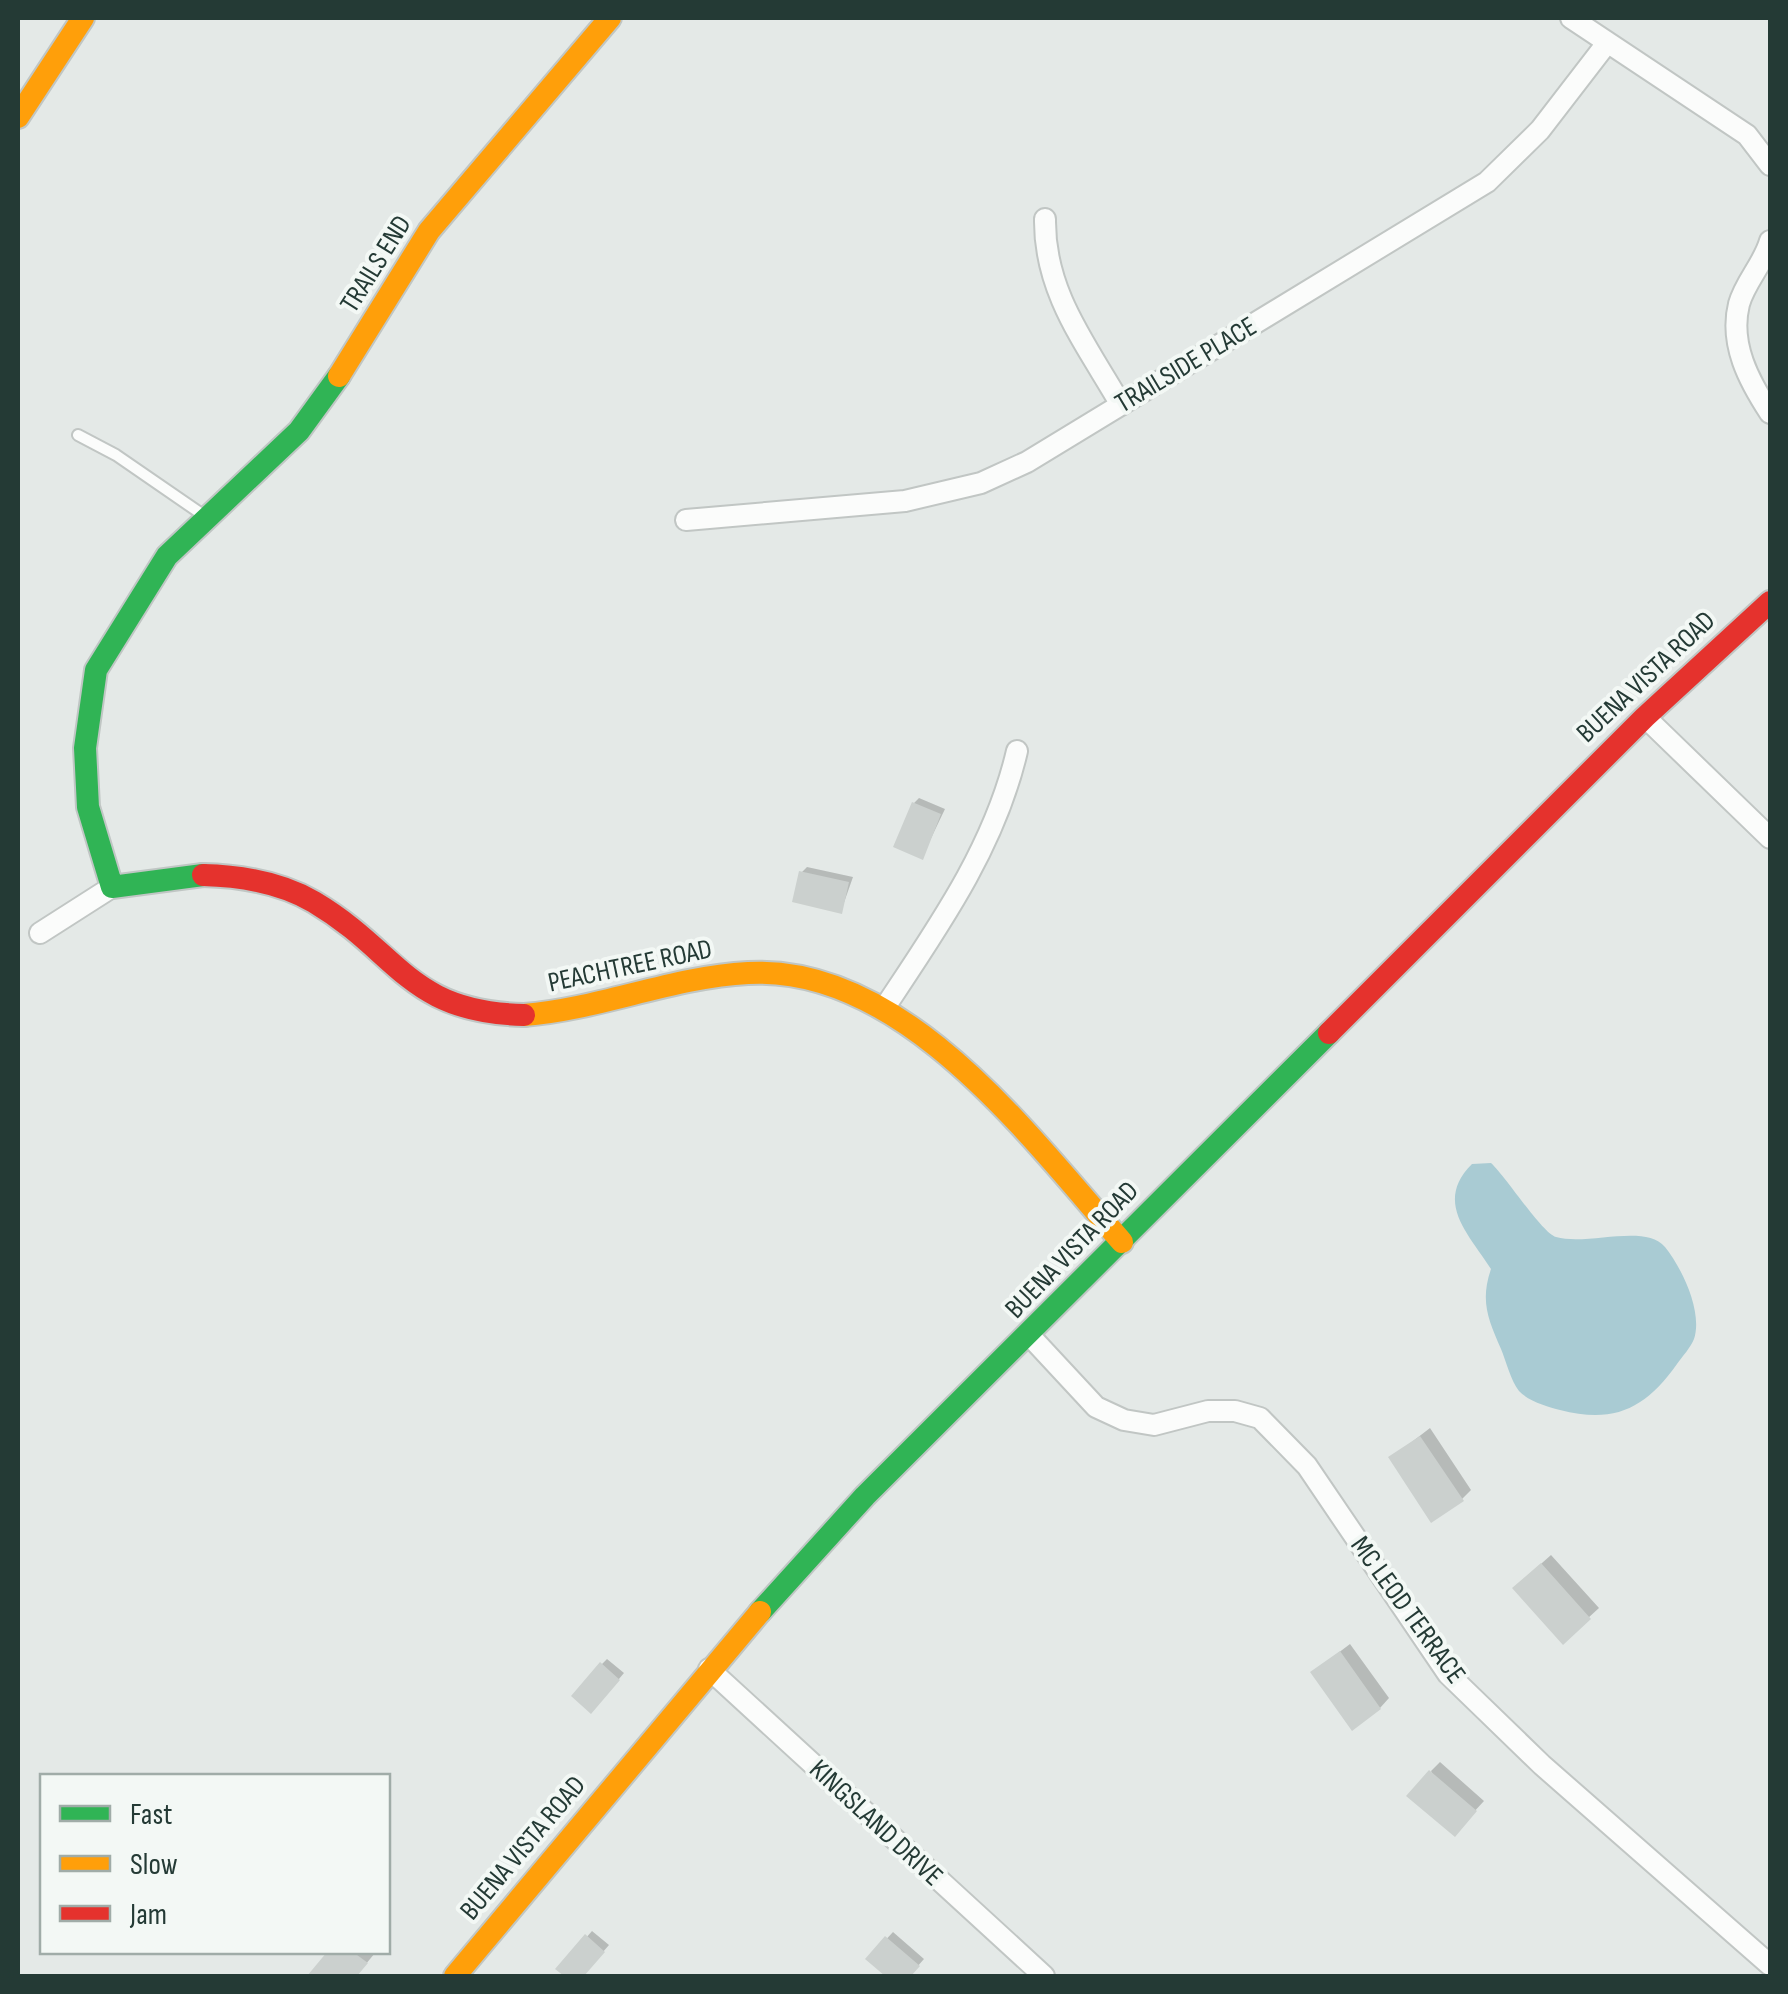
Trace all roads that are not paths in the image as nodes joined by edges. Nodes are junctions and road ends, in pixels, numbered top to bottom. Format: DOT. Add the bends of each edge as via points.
graph roads {
  1 [pos="83,18"];
  2 [pos="610,18"];
  3 [pos="1571,18"];
  4 [pos="1607,43"];
  5 [pos="18,116"];
  6 [pos="1770,165"];
  7 [pos="1045,220"];
  8 [pos="1770,241"];
  9 [pos="1121,404"];
  10 [pos="1770,413"];
  11 [pos="78,435"];
  12 [pos="207,518"];
  13 [pos="686,520"];
  14 [pos="1770,602"];
  15 [pos="1645,717"];
  16 [pos="1018,751"];
  17 [pos="1770,838"];
  18 [pos="112,887"];
  19 [pos="40,933"];
  20 [pos="885,1006"];
  21 [pos="1122,1242"];
  22 [pos="1030,1336"];
  23 [pos="709,1670"];
  24 [pos="1770,1965"];
  25 [pos="455,1976"];
  26 [pos="1044,1976"];
  1 -- 5 [label="main road"];
  2 -- 12 [label="main road, TRAILS END" via="429,231 358,350 298,431"];
  3 -- 4 [label="street"];
  4 -- 6 [label="street" via="1747,135"];
  4 -- 9 [label="street, TRAILSIDE PLACE" via="1540,130 1487,182"];
  7 -- 9 [label="street" via="1052,283"];
  8 -- 10 [label="street" via="1739,303 1738,349"];
  9 -- 13 [label="street, TRAILSIDE PLACE" via="1027,462 938,496"];
  11 -- 12 [label="lane"];
  12 -- 18 [label="main road, TRAILS END" via="146,586 96,670 85,748 88,807"];
  14 -- 15 [label="main road, BUENA VISTA ROAD"];
  15 -- 17 [label="street"];
  15 -- 21 [label="main road, BUENA VISTA ROAD"];
  16 -- 20 [label="street" via="1008,792 970,875"];
  18 -- 19 [label="street"];
  18 -- 20 [label="main road, PEACHTREE ROAD" via="175,873 268,880 336,916 416,985 461,1008 546,1016 702,978 758,973 814,978"];
  20 -- 21 [label="main road, PEACHTREE ROAD" via="947,1053"];
  21 -- 22 [label="main road, BUENA VISTA ROAD"];
  22 -- 23 [label="main road, BUENA VISTA ROAD" via="865,1496"];
  22 -- 24 [label="street, MC LEOD TERRACE" via="1096,1407 1124,1420 1154,1425 1235,1411 1260,1418 1307,1466 1448,1674"];
  23 -- 25 [label="main road, BUENA VISTA ROAD"];
  23 -- 26 [label="street, KINGSLAND DRIVE"];
}
